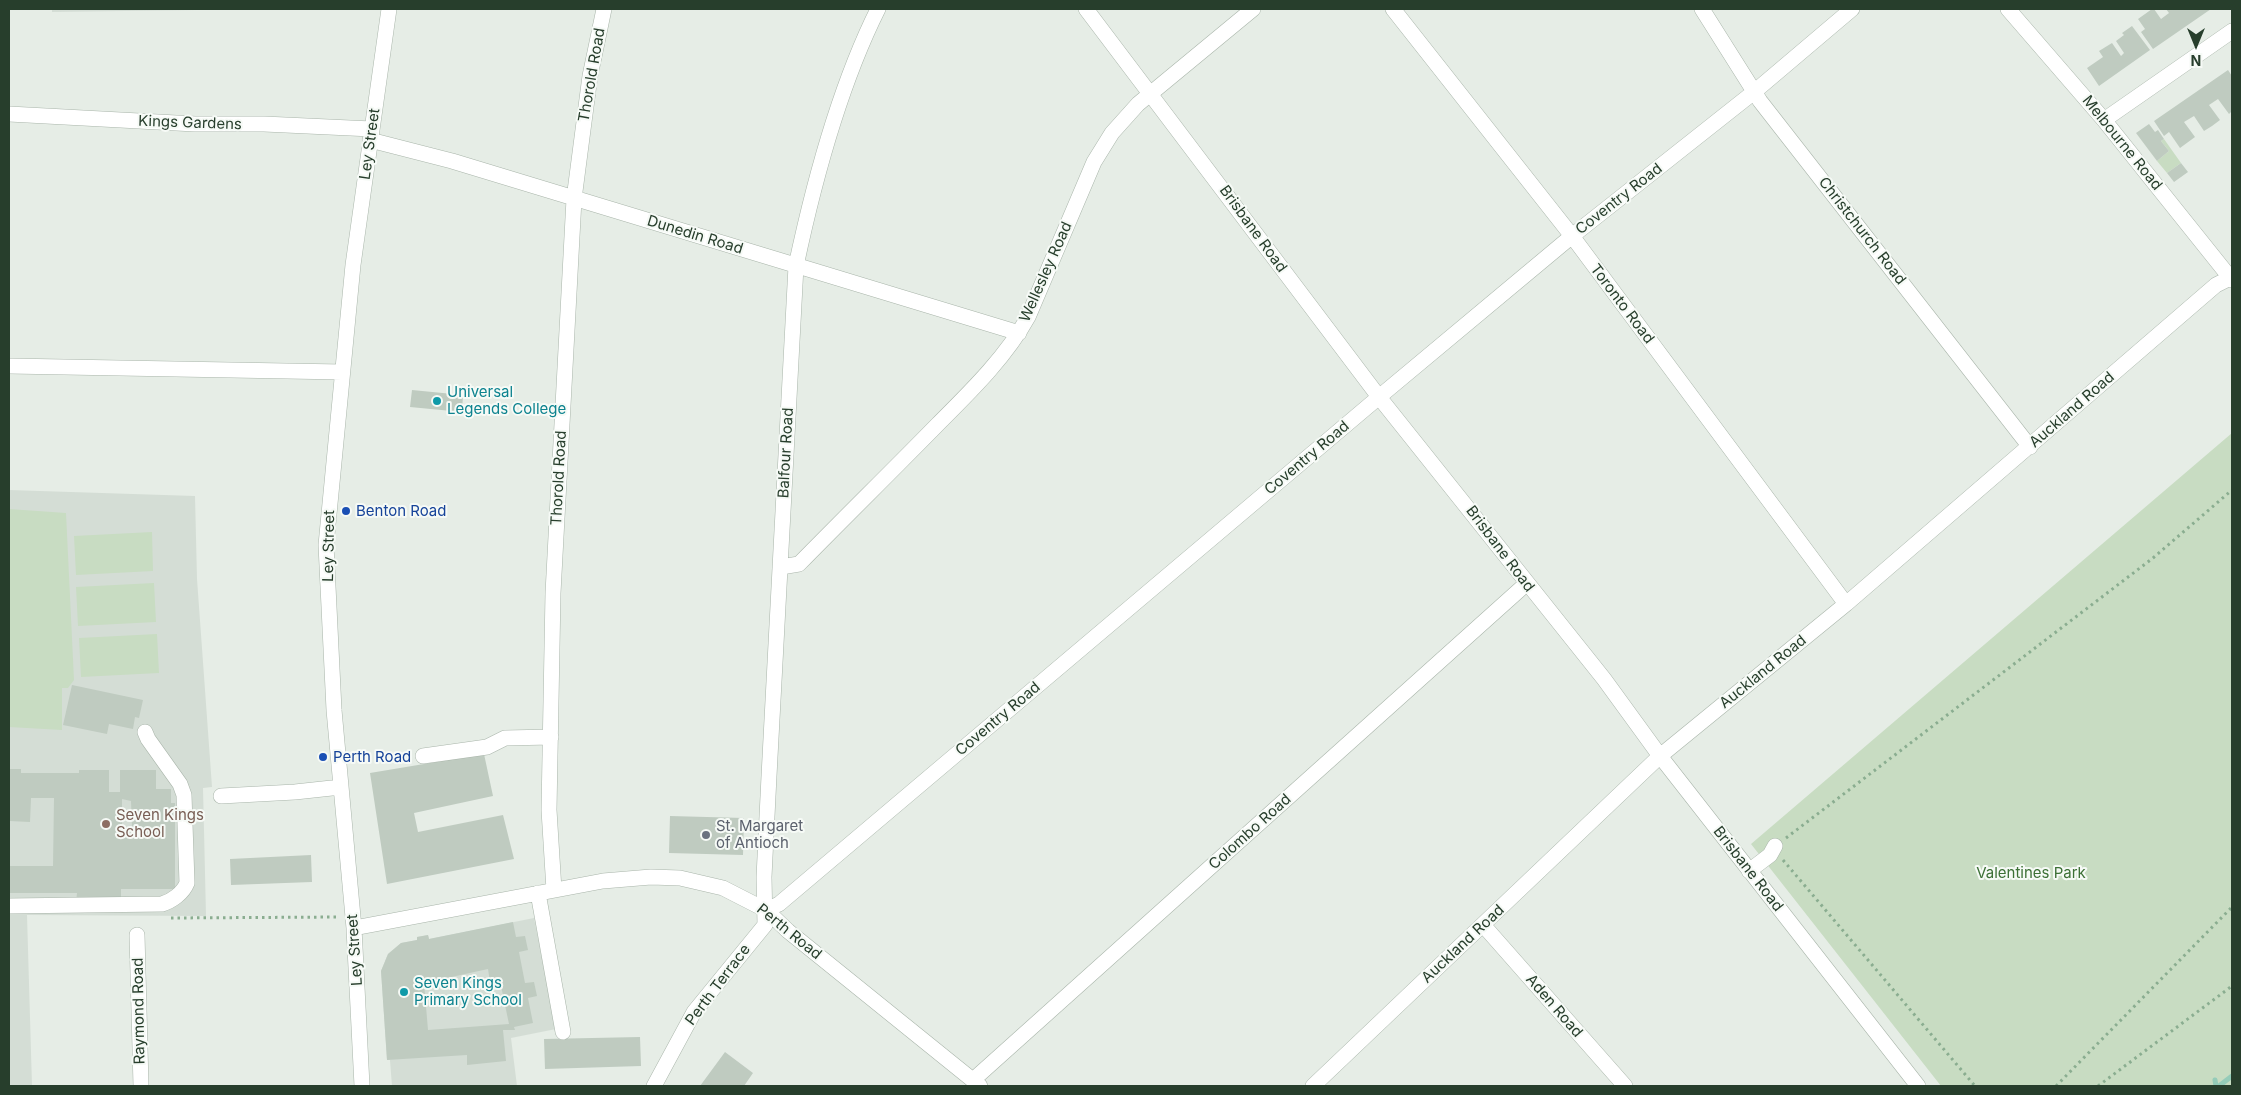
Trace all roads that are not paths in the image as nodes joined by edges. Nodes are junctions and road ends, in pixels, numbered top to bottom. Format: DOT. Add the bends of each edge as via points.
graph roads {
  1 [pos="388,9"];
  2 [pos="604,9"];
  3 [pos="878,9"];
  4 [pos="1086,9"];
  5 [pos="1253,9"];
  6 [pos="1393,9"];
  7 [pos="1702,9"];
  8 [pos="1852,9"];
  9 [pos="2008,9"];
  10 [pos="2232,31"];
  11 [pos="1754,92"];
  12 [pos="1149,95"];
  13 [pos="9,114"];
  14 [pos="2104,120"];
  15 [pos="371,135"];
  16 [pos="574,199"];
  17 [pos="1572,236"];
  18 [pos="796,266"];
  19 [pos="2232,278"];
  20 [pos="1019,333"];
  21 [pos="9,366"];
  22 [pos="342,372"];
  23 [pos="1379,397"];
  24 [pos="2030,447"];
  25 [pos="781,566"];
  26 [pos="1526,584"];
  27 [pos="1846,604"];
  28 [pos="145,732"];
  29 [pos="551,738"];
  30 [pos="423,756"];
  31 [pos="1660,756"];
  32 [pos="341,787"];
  33 [pos="222,796"];
  34 [pos="1775,846"];
  35 [pos="1749,870"];
  36 [pos="554,890"];
  37 [pos="538,894"];
  38 [pos="9,906"];
  39 [pos="766,910"];
  40 [pos="354,922"];
  41 [pos="1484,926"];
  42 [pos="137,935"];
  43 [pos="563,1032"];
  44 [pos="977,1083"];
  45 [pos="141,1086"];
  46 [pos="362,1086"];
  47 [pos="654,1086"];
  48 [pos="1313,1086"];
  49 [pos="1625,1086"];
  50 [pos="1918,1086"];
  1 -- 15 [label="street, Ley Street"];
  2 -- 16 [label="street, Thorold Road" via="590,76"];
  3 -- 18 [label="street, Balfour Road" via="846,82 806,218"];
  4 -- 12 [label="street, Brisbane Road"];
  5 -- 12 [label="street, Wellesley Road"];
  6 -- 17 [label="street, Toronto Road"];
  7 -- 11 [label="street, Christchurch Road"];
  8 -- 11 [label="street, Coventry Road"];
  9 -- 14 [label="street, Melbourne Road"];
  10 -- 14 [label="street"];
  11 -- 17 [label="street, Coventry Road"];
  11 -- 24 [label="street, Christchurch Road"];
  12 -- 20 [label="street, Wellesley Road" via="1112,133 1094,162"];
  12 -- 23 [label="street, Brisbane Road"];
  13 -- 15 [label="street, Kings Gardens" via="195,124 264,124"];
  14 -- 19 [label="street, Melbourne Road"];
  15 -- 16 [label="street, Dunedin Road"];
  15 -- 22 [label="street, Ley Street"];
  16 -- 18 [label="street, Dunedin Road"];
  16 -- 29 [label="street, Thorold Road" via="553,593"];
  17 -- 23 [label="street, Coventry Road"];
  17 -- 27 [label="street, Toronto Road"];
  18 -- 20 [label="street, Dunedin Road"];
  18 -- 25 [label="street, Balfour Road"];
  19 -- 24 [label="street, Auckland Road" via="2216,285"];
  20 -- 25 [label="street, Wellesley Road" via="962,400 798,564"];
  21 -- 22 [label="street"];
  22 -- 32 [label="street, Ley Street" via="326,545"];
  23 -- 26 [label="street, Brisbane Road"];
  23 -- 39 [label="street, Coventry Road" via="779,904"];
  24 -- 27 [label="street, Auckland Road"];
  25 -- 39 [label="street, Balfour Road" via="765,867"];
  26 -- 31 [label="street, Brisbane Road" via="1604,680"];
  26 -- 44 [label="street, Colombo Road"];
  27 -- 31 [label="street, Auckland Road"];
  28 -- 38 [label="street" via="184,795 187,884 184,891 162,904"];
  29 -- 30 [label="street" via="505,738 487,747"];
  29 -- 36 [label="street, Thorold Road"];
  31 -- 35 [label="street, Brisbane Road"];
  31 -- 41 [label="street, Auckland Road"];
  32 -- 33 [label="street"];
  32 -- 40 [label="street, Ley Street"];
  34 -- 35 [label="street" via="1770,855"];
  35 -- 50 [label="street, Brisbane Road"];
  36 -- 37 [label="street, Perth Road"];
  36 -- 39 [label="street, Perth Road" via="622,878 680,878 723,888"];
  37 -- 40 [label="street, Perth Road"];
  37 -- 43 [label="street"];
  39 -- 44 [label="street, Perth Road"];
  39 -- 47 [label="street, Perth Terrace" via="765,924 694,1012"];
  40 -- 46 [label="street, Ley Street"];
  41 -- 48 [label="street, Auckland Road"];
  41 -- 49 [label="street, Aden Road"];
  42 -- 45 [label="street, Raymond Road"];
}
